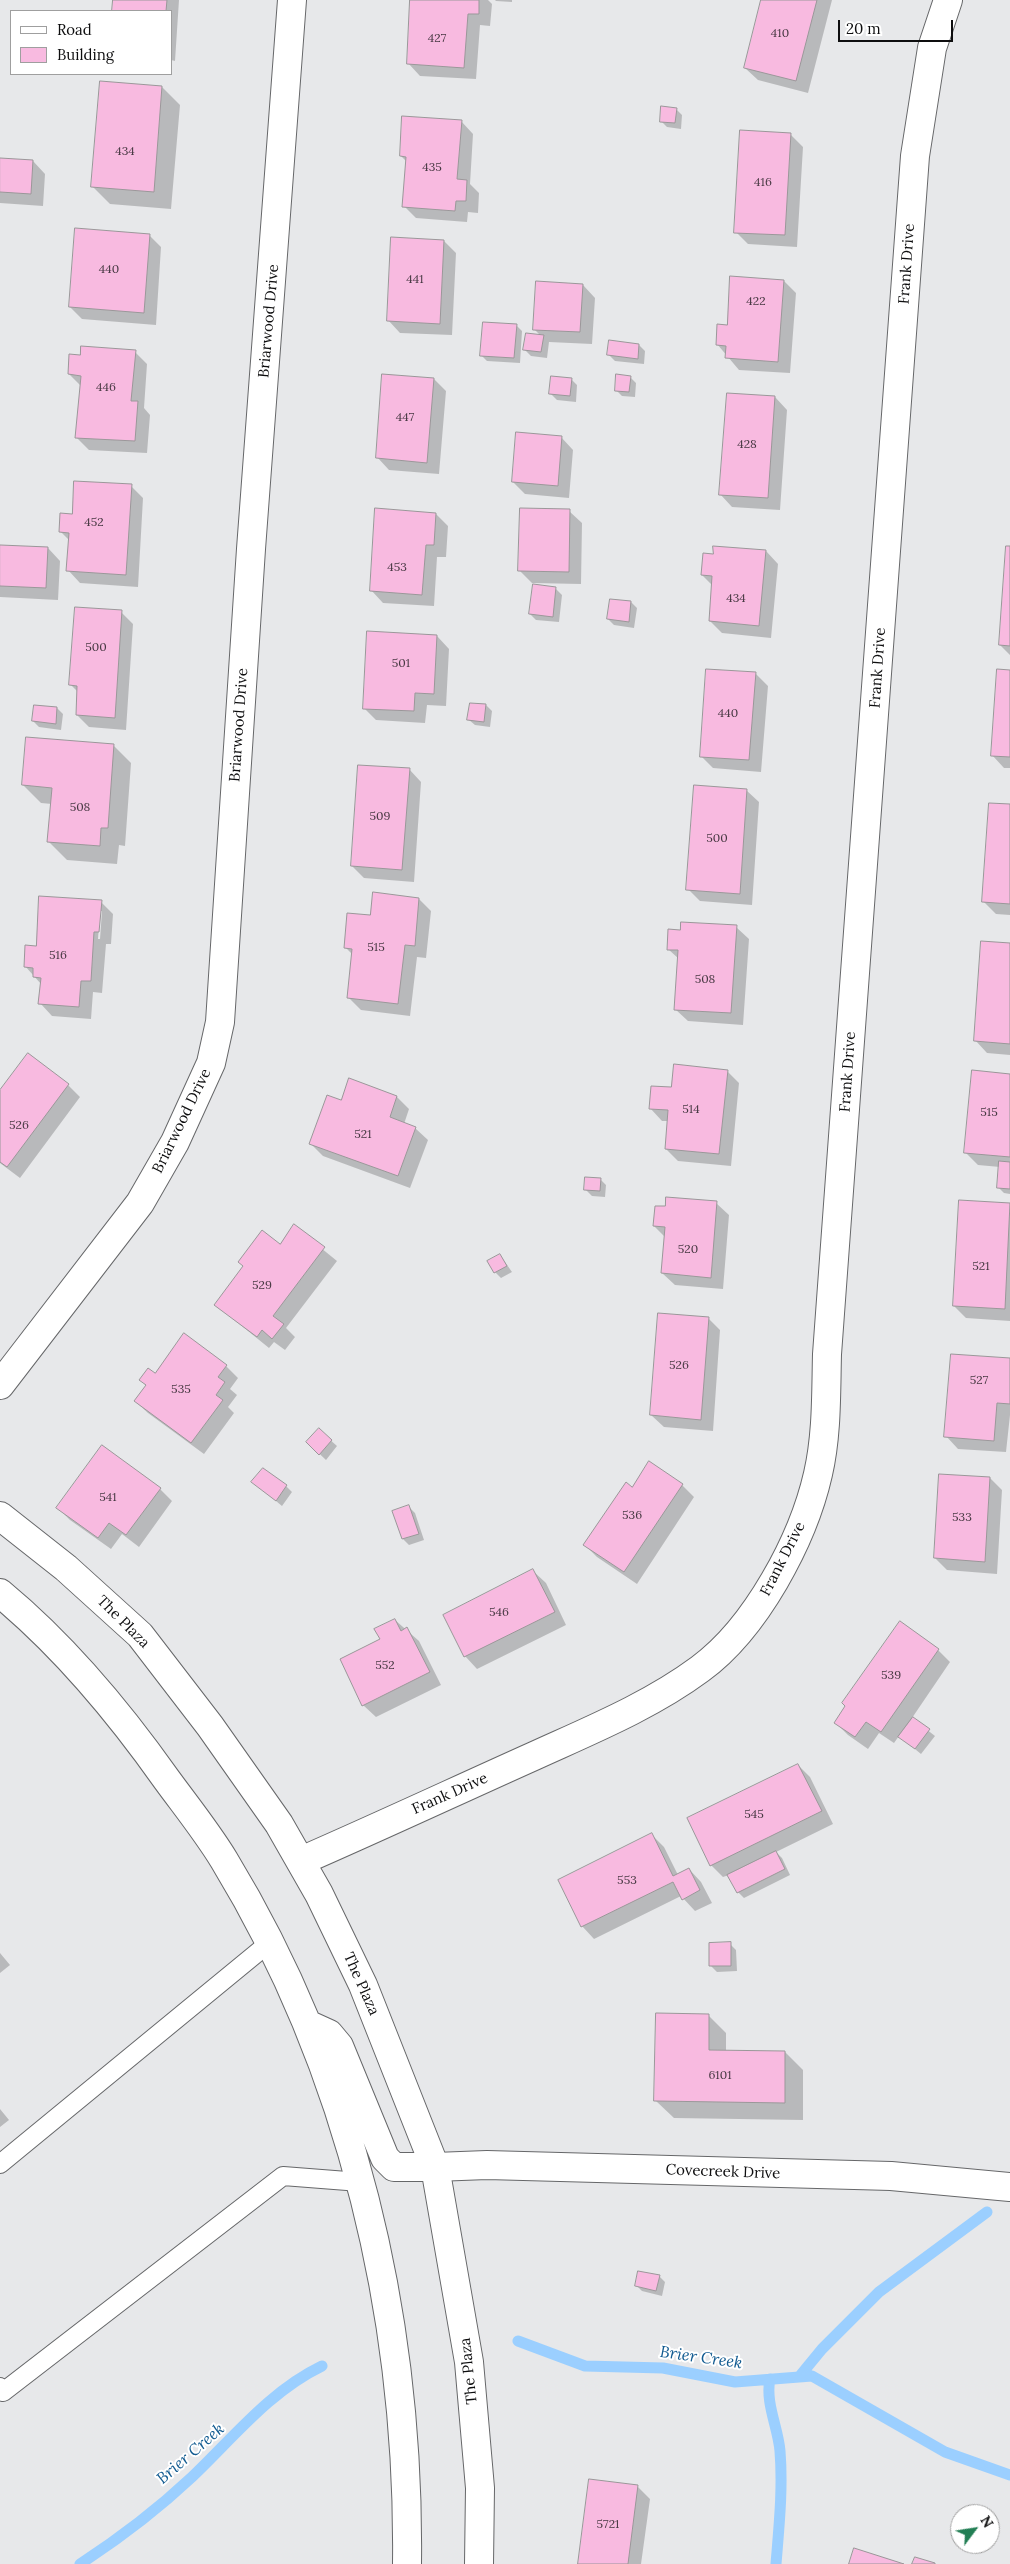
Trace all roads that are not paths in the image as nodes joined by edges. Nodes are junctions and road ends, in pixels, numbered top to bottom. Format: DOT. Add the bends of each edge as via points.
graph roads {
  1 [pos="292,0"];
  2 [pos="948,0"];
  3 [pos="0,1385"];
  4 [pos="0,1516"];
  5 [pos="0,1593"];
  6 [pos="300,1861"];
  7 [pos="269,1943"];
  8 [pos="307,2024"];
  9 [pos="0,2164"];
  10 [pos="435,2167"];
  11 [pos="360,2182"];
  12 [pos="1010,2187"];
  13 [pos="0,2387"];
  14 [pos="407,2564"];
  15 [pos="479,2564"];
  1 -- 3 [label="street, Briarwood Drive" via="220,1022 211,1063 175,1142 140,1203"];
  2 -- 6 [label="street, Frank Drive" via="932,48 915,156 823,1438 818,1474 802,1527 766,1596 728,1643 701,1668 634,1710"];
  4 -- 6 [label="street, The Plaza" via="66,1568 140,1635 210,1726 279,1824"];
  5 -- 7 [label="street" via="29,1617 134,1733 223,1858"];
  6 -- 10 [label="street, The Plaza" via="363,1985"];
  7 -- 8 [label="street"];
  7 -- 9 [label="lane"];
  8 -- 10 [label="street, Covecreek Drive" via="329,2034 339,2046 385,2158 394,2167"];
  8 -- 11 [label="street" via="339,2111"];
  10 -- 12 [label="street, Covecreek Drive" via="487,2165 881,2176"];
  10 -- 15 [label="street, The Plaza" via="470,2362 480,2488"];
  11 -- 13 [label="lane" via="283,2176 4,2392"];
  11 -- 14 [label="street" via="386,2296 398,2371 408,2490"];
}
